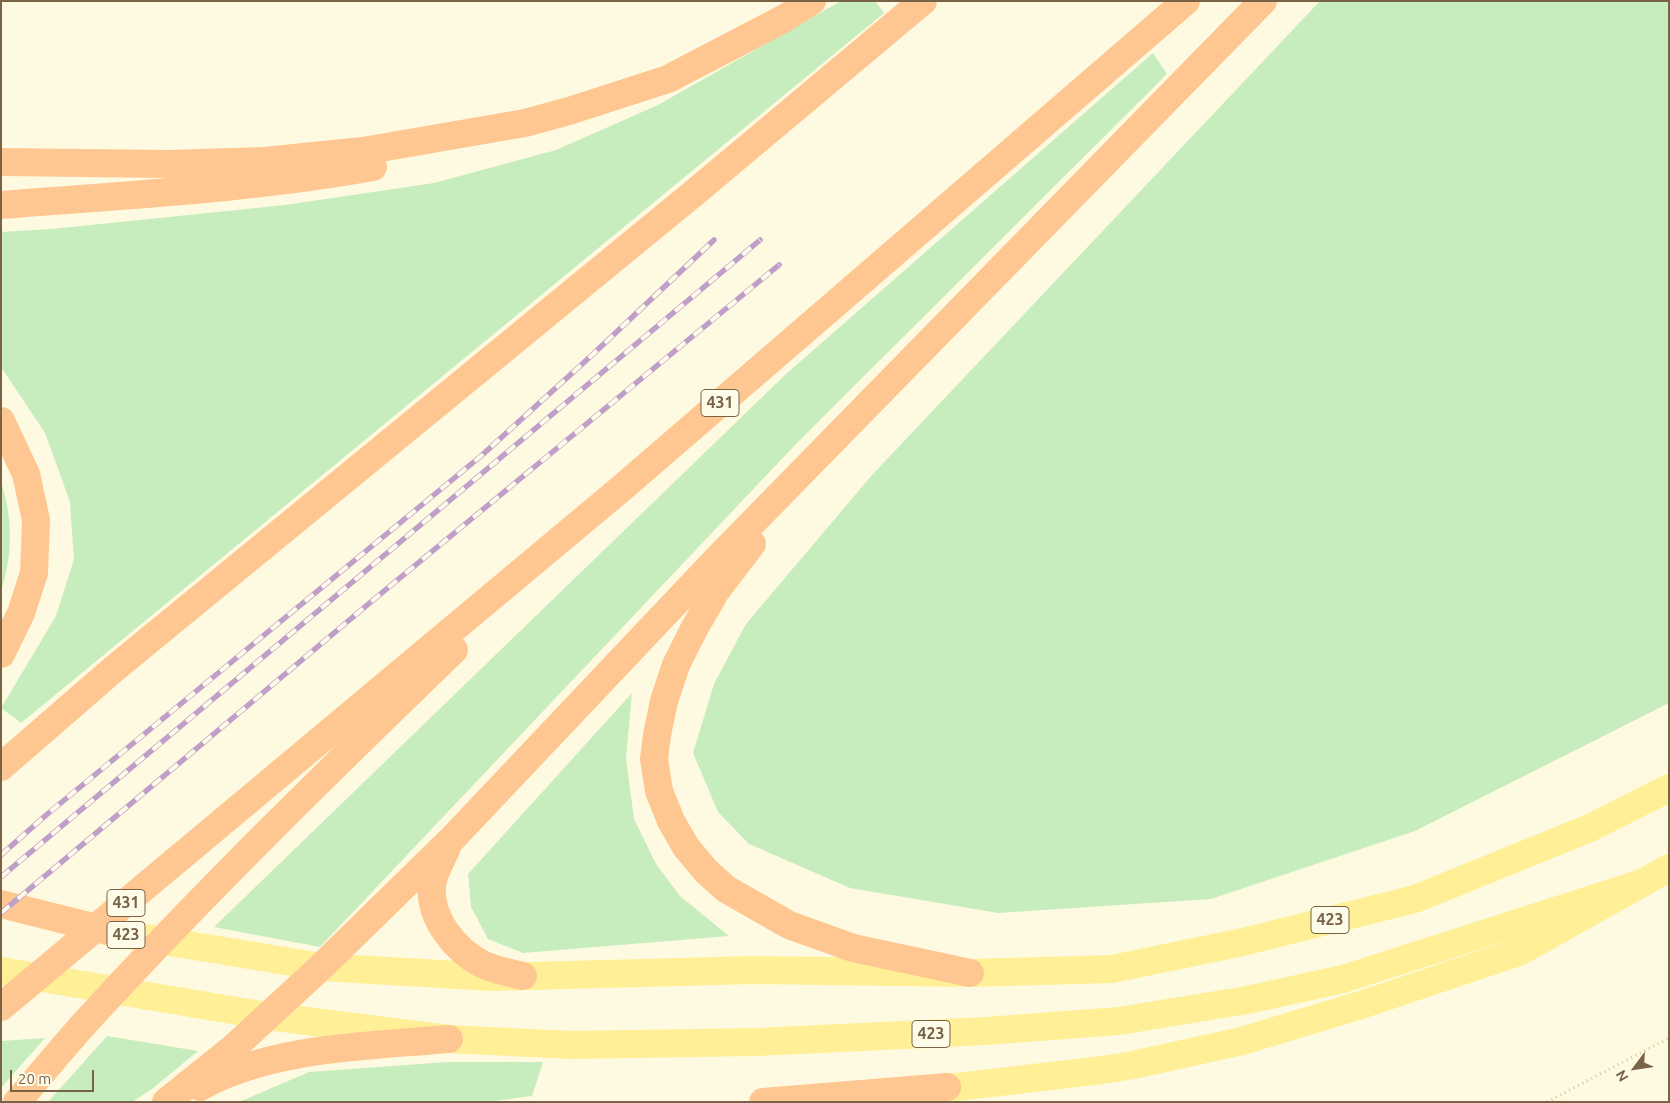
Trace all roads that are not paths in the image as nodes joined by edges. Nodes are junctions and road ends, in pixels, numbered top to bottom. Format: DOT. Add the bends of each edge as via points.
graph roads {
  1 [pos="812,1"];
  2 [pos="923,1"];
  3 [pos="1186,1"];
  4 [pos="1263,1"];
  5 [pos="637,89"];
  6 [pos="1,162"];
  7 [pos="1,205"];
  8 [pos="1,421"];
  9 [pos="828,446"];
  10 [pos="623,487"];
  11 [pos="1,654"];
  12 [pos="1,767"];
  13 [pos="1669,788"];
  14 [pos="451,840"];
  15 [pos="1669,868"];
  16 [pos="1639,884"];
  17 [pos="1,904"];
  18 [pos="1,914"];
  19 [pos="121,934"];
  20 [pos="321,967"];
  21 [pos="1,971"];
  22 [pos="970,973"];
  23 [pos="523,976"];
  24 [pos="1,1007"];
  25 [pos="267,1016"];
  26 [pos="449,1039"];
  27 [pos="947,1087"];
  28 [pos="17,1102"];
  29 [pos="166,1102"];
  30 [pos="175,1102"];
  31 [pos="763,1102"];
  32 [pos="848,1102"];
  1 -- 5 [label="highway" via="668,79"];
  2 -- 12 [label="highway" via="115,668"];
  3 -- 10 [label="highway, 431"];
  4 -- 9 [label="highway"];
  5 -- 6 [label="highway" via="525,122 363,151 264,162"];
  5 -- 7 [label="highway" via="532,131 463,150 308,177 205,189"];
  8 -- 11 [label="highway" via="26,474 36,520 34,574 21,613"];
  9 -- 14 [label="highway"];
  9 -- 22 [label="highway" via="716,591 676,665 657,735 654,759 659,791 686,846 706,872 726,889 789,925 853,948"];
  10 -- 24 [label="highway, 431"];
  10 -- 28 [label="highway" via="275,824 93,1014"];
  13 -- 22 [label="main road, 423" via="1590,828 1415,899 1243,942 1112,969"];
  14 -- 20 [label="highway"];
  14 -- 23 [label="highway" via="432,886 434,909 445,931 462,950 483,965"];
  15 -- 16 [label="main road, 423"];
  16 -- 26 [label="main road, 423" via="1343,979 1247,1000 1119,1021 756,1042 571,1045"];
  16 -- 27 [label="main road" via="1519,952 1242,1042 1102,1070"];
  17 -- 19 [label="highway"];
  18 -- 19 [label="main road, 423"];
  19 -- 20 [label="main road, 423"];
  20 -- 23 [label="main road, 423"];
  20 -- 25 [label="highway"];
  21 -- 25 [label="main road, 423"];
  22 -- 23 [label="main road, 423" via="754,970"];
  25 -- 26 [label="main road, 423"];
  25 -- 29 [label="highway"];
  26 -- 30 [label="highway" via="285,1057 244,1067"];
  27 -- 31 [label="highway"];
  27 -- 32 [label="main road"];
}
